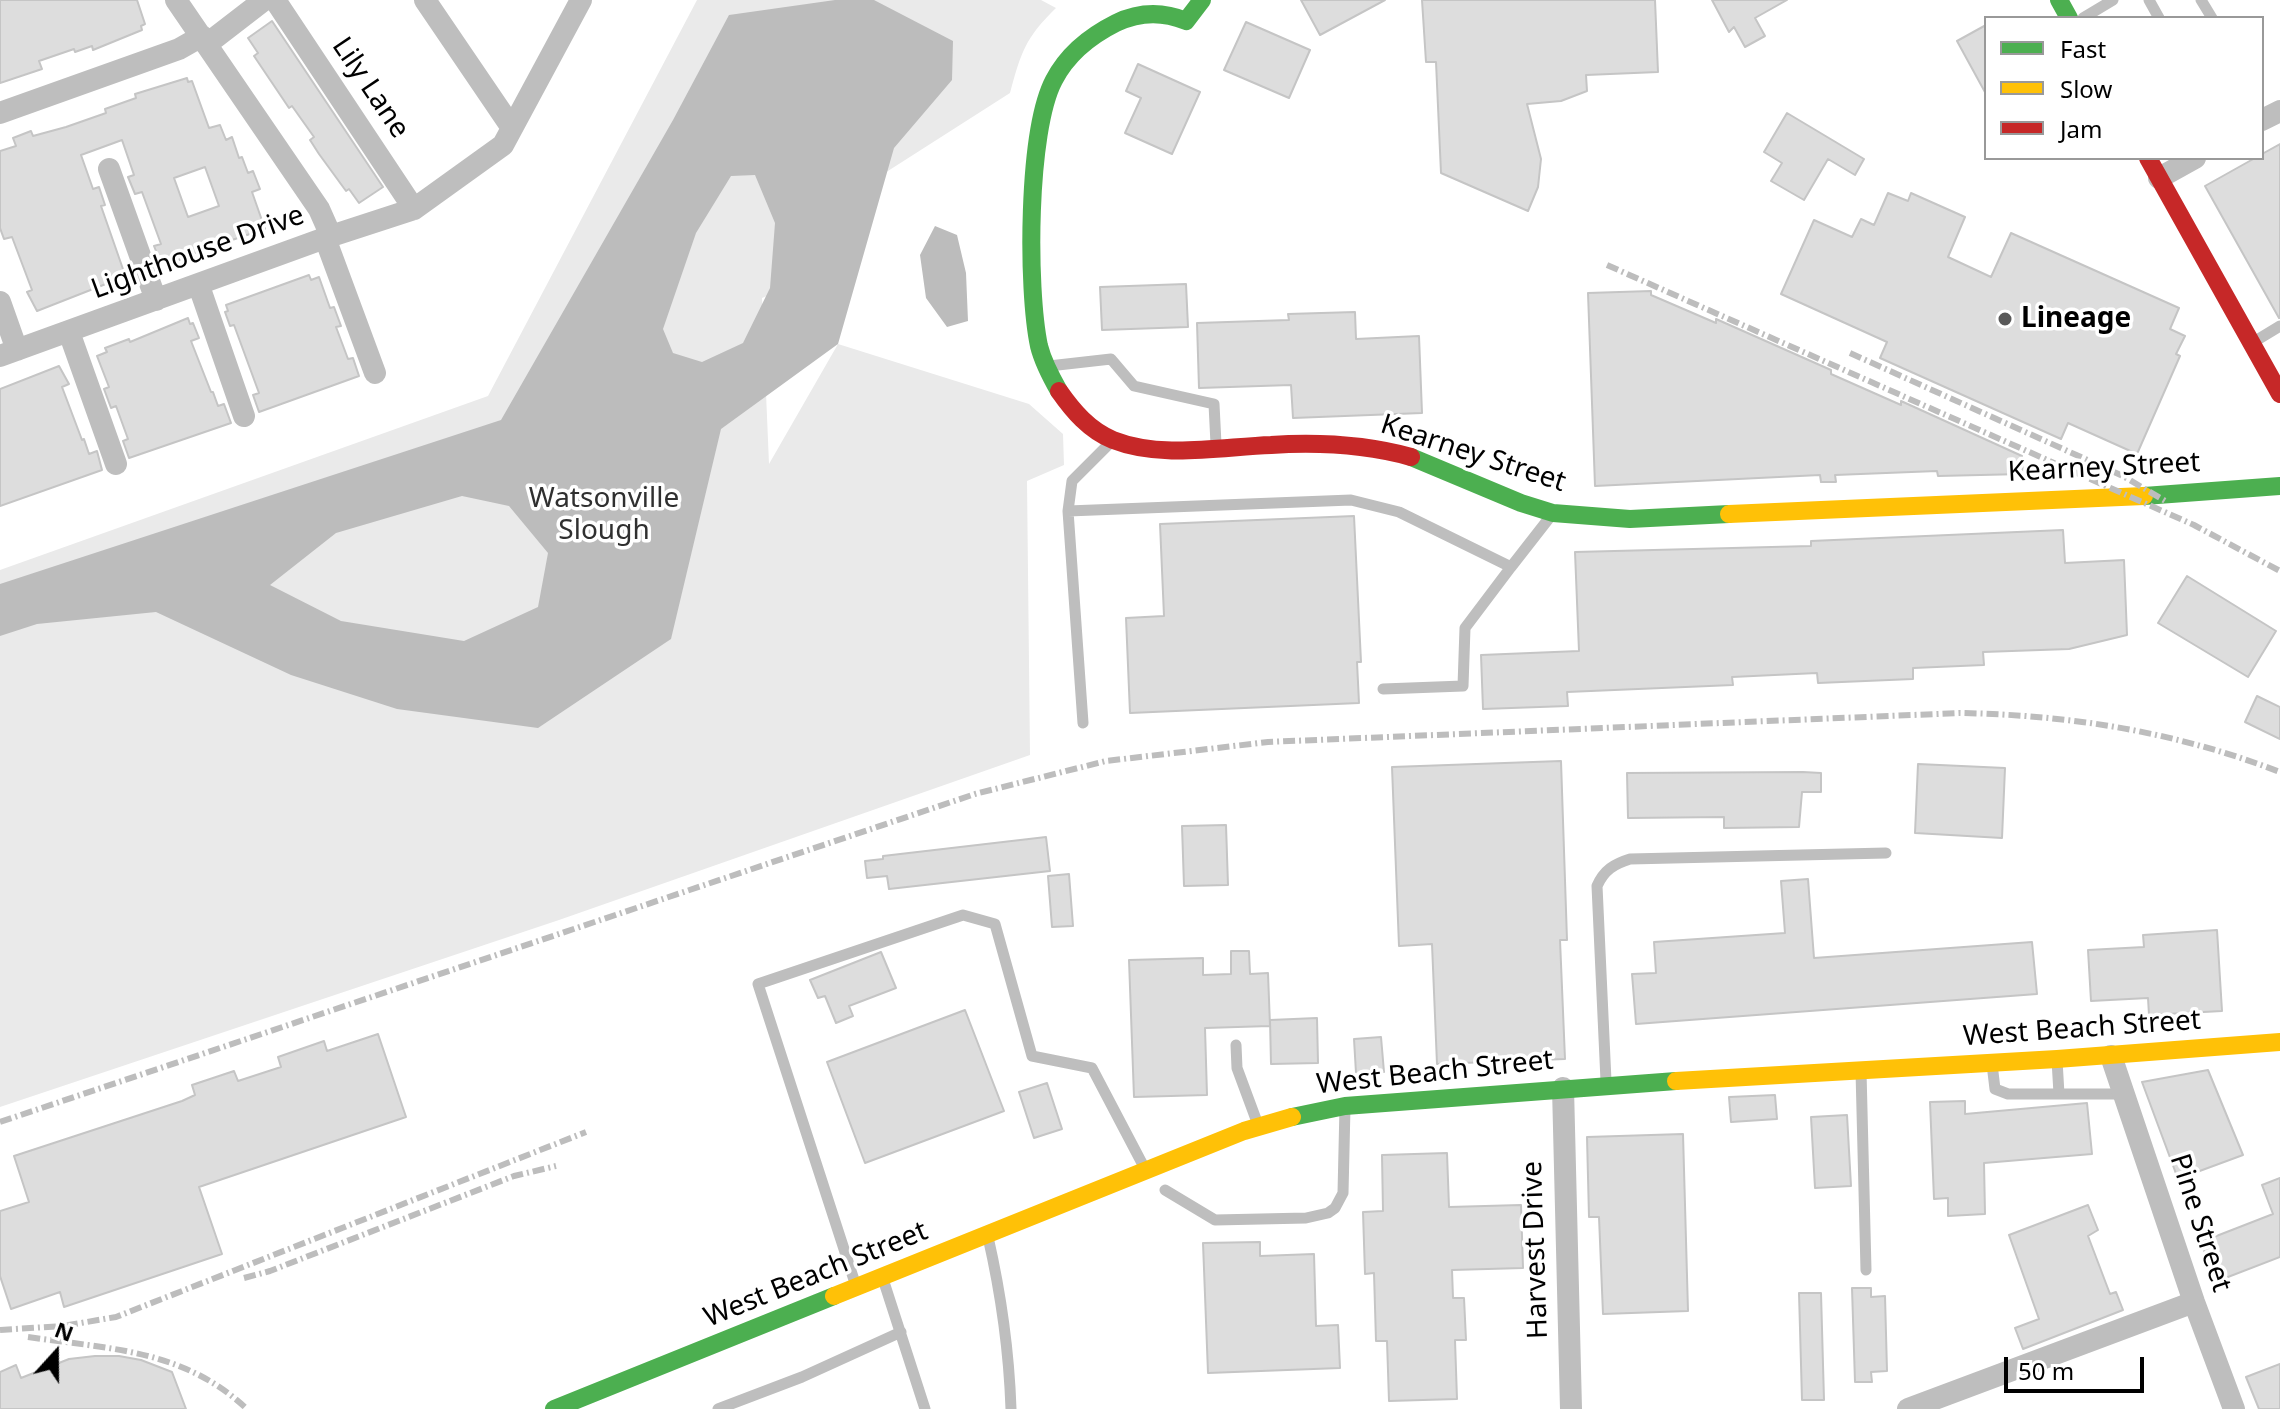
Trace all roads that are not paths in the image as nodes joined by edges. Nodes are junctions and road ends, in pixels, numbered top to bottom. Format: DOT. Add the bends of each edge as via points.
graph roads {
  1 [pos="176,0"];
  2 [pos="264,0"];
  3 [pos="275,0"];
  4 [pos="425,0"];
  5 [pos="581,0"];
  6 [pos="1202,0"];
  7 [pos="2113,0"];
  8 [pos="2086,16"];
  9 [pos="204,40"];
  10 [pos="0,113"];
  11 [pos="512,128"];
  12 [pos="2187,160"];
  13 [pos="2153,168"];
  14 [pos="109,169"];
  15 [pos="414,209"];
  16 [pos="328,237"];
  17 [pos="199,286"];
  18 [pos="156,300"];
  19 [pos="0,302"];
  20 [pos="2280,326"];
  21 [pos="69,332"];
  22 [pos="2251,343"];
  23 [pos="8,353"];
  24 [pos="1046,366"];
  25 [pos="375,373"];
  26 [pos="2280,394"];
  27 [pos="244,416"];
  28 [pos="1113,440"];
  29 [pos="1216,448"];
  30 [pos="116,464"];
  31 [pos="2280,486"];
  32 [pos="1068,511"];
  33 [pos="1553,513"];
  34 [pos="1511,567"];
  35 [pos="1383,689"];
  36 [pos="1083,723"];
  37 [pos="1886,853"];
  38 [pos="2280,1042"];
  39 [pos="1236,1045"];
  40 [pos="2111,1056"];
  41 [pos="2057,1059"];
  42 [pos="1992,1063"];
  43 [pos="1861,1071"];
  44 [pos="1606,1086"];
  45 [pos="1563,1088"];
  46 [pos="2059,1094"];
  47 [pos="2125,1094"];
  48 [pos="1345,1106"];
  49 [pos="1259,1127"];
  50 [pos="1146,1171"];
  51 [pos="1165,1190"];
  52 [pos="987,1236"];
  53 [pos="1866,1270"];
  54 [pos="883,1278"];
  55 [pos="857,1288"];
  56 [pos="2194,1302"];
  57 [pos="901,1332"];
  58 [pos="554,1409"];
  59 [pos="718,1409"];
  60 [pos="925,1409"];
  61 [pos="1011,1409"];
  62 [pos="1571,1409"];
  63 [pos="1908,1409"];
  64 [pos="2234,1409"];
  1 -- 9 [label="street, Lighthouse Drive"];
  2 -- 9 [label="street"];
  3 -- 15 [label="street, Lily Lane"];
  4 -- 11 [label="street"];
  5 -- 11 [label="street"];
  6 -- 24 [label="main road, Kearney Street" via="1186,21 1157,13 1104,30 1062,67 1047,97 1033,223 1034,305"];
  7 -- 8 [label="lane"];
  9 -- 10 [label="street"];
  9 -- 16 [label="street, Lighthouse Drive" via="319,209"];
  11 -- 15 [label="street" via="503,145"];
  12 -- 13 [label="street"];
  13 -- 22 [label="main road"];
  14 -- 18 [label="street"];
  15 -- 16 [label="street"];
  16 -- 17 [label="street, Lighthouse Drive"];
  16 -- 25 [label="street"];
  17 -- 18 [label="street, Lighthouse Drive"];
  17 -- 27 [label="street"];
  18 -- 21 [label="street, Lighthouse Drive"];
  19 -- 23 [label="street"];
  20 -- 22 [label="lane"];
  21 -- 23 [label="street, Lighthouse Drive"];
  21 -- 30 [label="street"];
  22 -- 26 [label="main road"];
  24 -- 28 [label="main road, Kearney Street" via="1077,413"];
  24 -- 29 [label="lane" via="1111,359 1134,386 1214,404"];
  28 -- 29 [label="main road, Kearney Street" via="1147,449"];
  28 -- 32 [label="lane" via="1072,481"];
  29 -- 33 [label="main road, Kearney Street" via="1326,444 1381,449"];
  31 -- 33 [label="main road, Kearney Street" via="1630,519"];
  32 -- 34 [label="lane" via="1351,500 1399,512"];
  32 -- 36 [label="lane"];
  33 -- 34 [label="lane"];
  34 -- 35 [label="lane" via="1465,628 1463,686"];
  37 -- 44 [label="lane" via="1630,859 1614,864 1597,886"];
  38 -- 40 [label="main road, West Beach Street"];
  39 -- 49 [label="lane" via="1237,1068"];
  40 -- 41 [label="main road, West Beach Street"];
  40 -- 47 [label="street, Pine Street"];
  41 -- 42 [label="main road, West Beach Street"];
  41 -- 46 [label="lane"];
  42 -- 43 [label="main road, West Beach Street"];
  42 -- 46 [label="lane" via="1995,1089"];
  43 -- 44 [label="main road, West Beach Street"];
  43 -- 53 [label="lane"];
  44 -- 45 [label="main road, West Beach Street"];
  45 -- 48 [label="main road, West Beach Street"];
  45 -- 62 [label="street, Harvest Drive"];
  46 -- 47 [label="lane"];
  47 -- 56 [label="street, Pine Street"];
  48 -- 49 [label="main road, West Beach Street"];
  48 -- 51 [label="lane" via="1343,1193 1328,1213 1215,1220"];
  49 -- 50 [label="main road, West Beach Street"];
  50 -- 52 [label="main road, West Beach Street"];
  50 -- 55 [label="lane" via="1092,1068 1032,1056 995,924 963,915 758,984"];
  52 -- 54 [label="main road, West Beach Street"];
  52 -- 61 [label="lane" via="1009,1352"];
  54 -- 55 [label="main road, West Beach Street"];
  54 -- 57 [label="lane"];
  55 -- 58 [label="main road, West Beach Street"];
  56 -- 63 [label="street"];
  56 -- 64 [label="street, Pine Street"];
  57 -- 59 [label="lane"];
  57 -- 60 [label="lane"];
}
